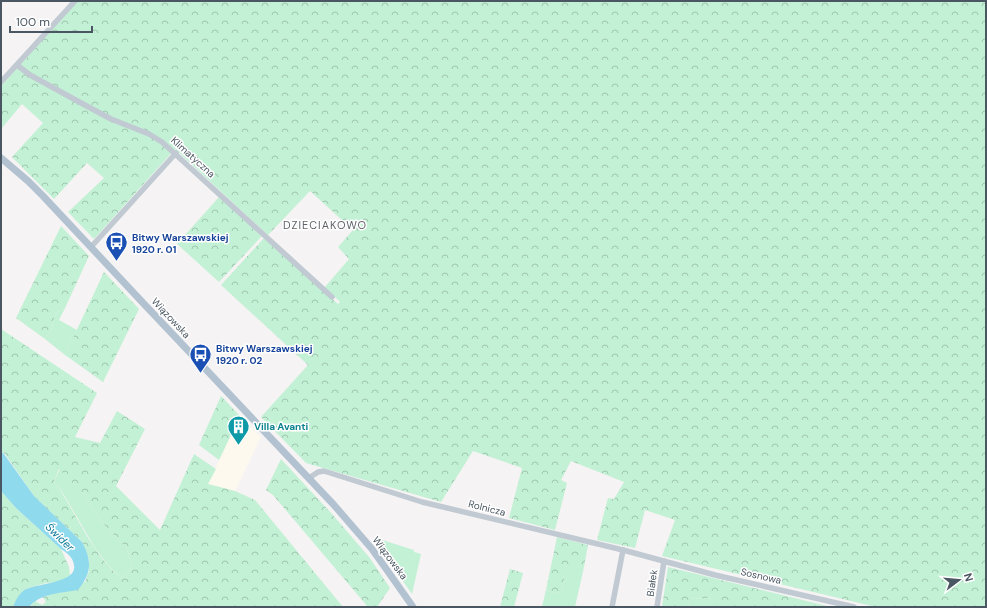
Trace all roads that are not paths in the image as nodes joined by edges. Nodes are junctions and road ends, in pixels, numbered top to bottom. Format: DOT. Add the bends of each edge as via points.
graph roads {
  1 [pos="75,1"];
  2 [pos="17,65"];
  3 [pos="1,82"];
  4 [pos="176,153"];
  5 [pos="1,158"];
  6 [pos="91,247"];
  7 [pos="332,297"];
  8 [pos="309,478"];
  9 [pos="623,550"];
  10 [pos="664,561"];
  11 [pos="413,607"];
  12 [pos="612,607"];
  13 [pos="657,607"];
  14 [pos="854,607"];
  1 -- 2 [label="street"];
  2 -- 3 [label="street"];
  2 -- 4 [label="street, Klimatyczna" via="30,75 100,113 149,134"];
  4 -- 6 [label="street"];
  4 -- 7 [label="street, Klimatyczna"];
  5 -- 6 [label="main road, Wiązowska" via="28,181"];
  6 -- 8 [label="main road, Wiązowska"];
  8 -- 9 [label="street, Rolnicza" via="324,471 422,502"];
  8 -- 11 [label="main road, Wiązowska" via="372,549"];
  9 -- 10 [label="street, Rolnicza"];
  9 -- 12 [label="street"];
  10 -- 13 [label="street, Białek"];
  10 -- 14 [label="street, Sosnowa"];
}
